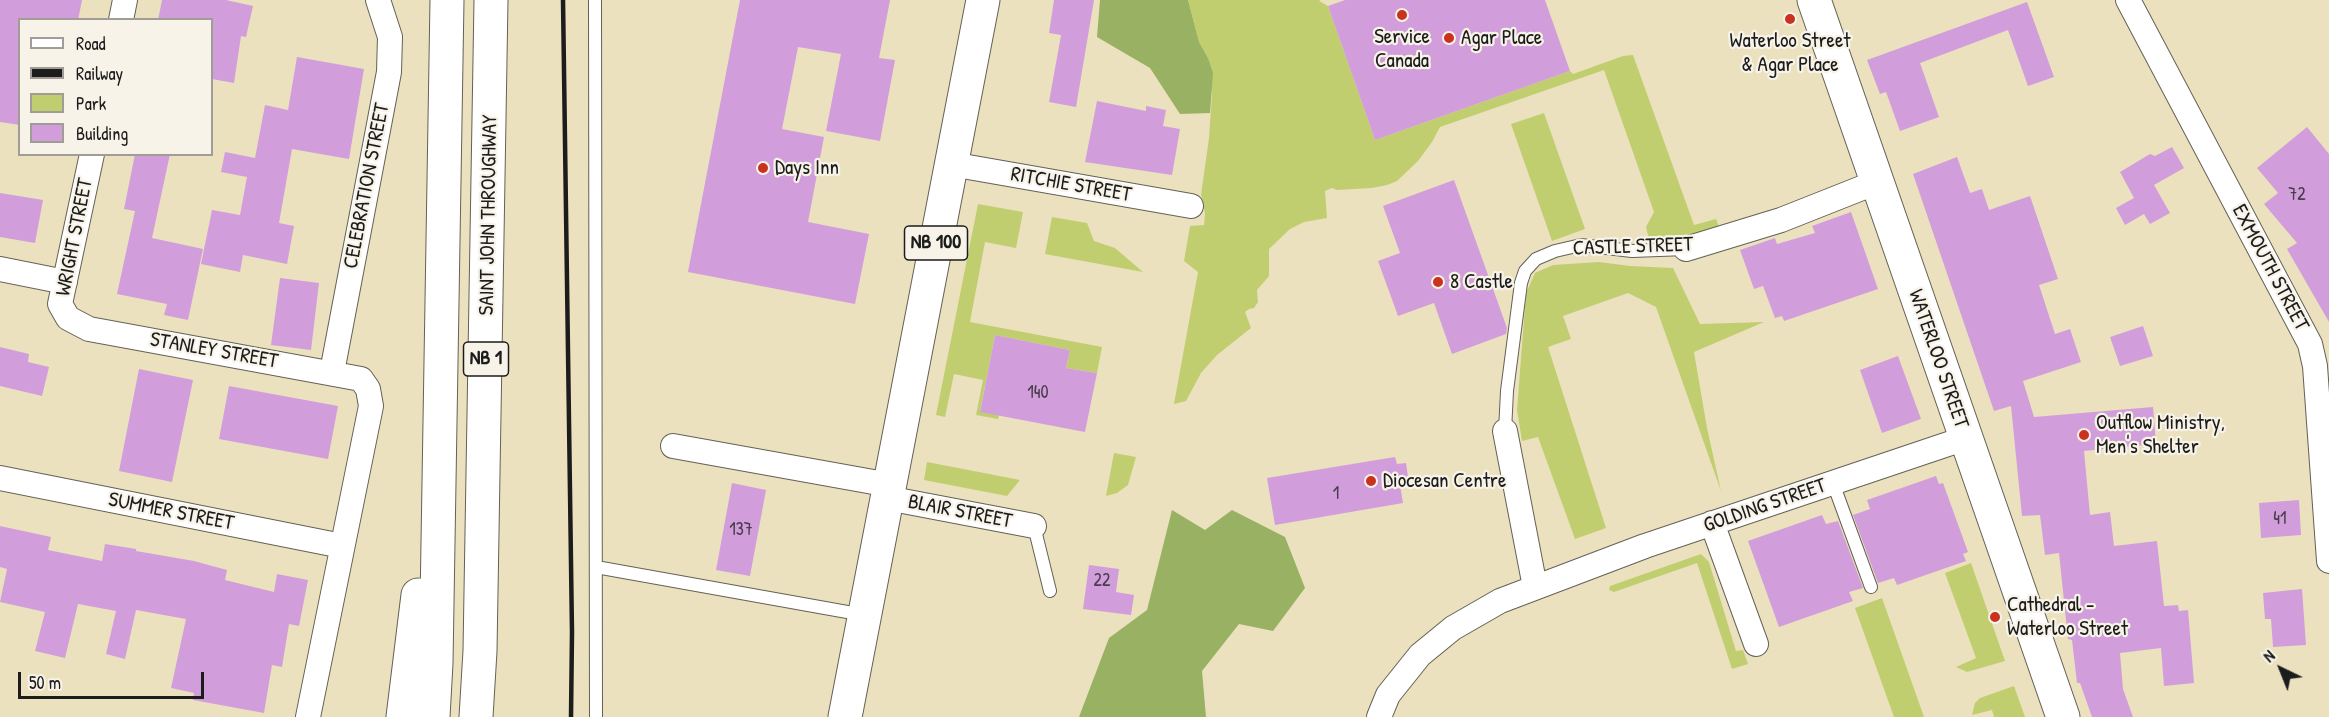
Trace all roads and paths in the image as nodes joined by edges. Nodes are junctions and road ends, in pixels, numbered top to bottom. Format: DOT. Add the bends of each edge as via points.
graph roads {
  1 [pos="125,0"];
  2 [pos="378,0"];
  3 [pos="447,0"];
  4 [pos="491,0"];
  5 [pos="595,0"];
  6 [pos="983,0"];
  7 [pos="1814,0"];
  8 [pos="2128,0"];
  9 [pos="120,18"];
  10 [pos="92,156"];
  11 [pos="951,164"];
  12 [pos="1877,182"];
  13 [pos="1191,206"];
  14 [pos="1686,249"];
  15 [pos="0,269"];
  16 [pos="65,282"];
  17 [pos="68,318"];
  18 [pos="441,345"];
  19 [pos="332,372"];
  20 [pos="1505,431"];
  21 [pos="1966,438"];
  22 [pos="673,446"];
  23 [pos="0,478"];
  24 [pos="1833,483"];
  25 [pos="889,492"];
  26 [pos="1712,523"];
  27 [pos="1034,526"];
  28 [pos="342,546"];
  29 [pos="2329,561"];
  30 [pos="596,567"];
  31 [pos="1535,587"];
  32 [pos="1871,587"];
  33 [pos="1050,591"];
  34 [pos="865,616"];
  35 [pos="1756,644"];
  36 [pos="309,717"];
  37 [pos="403,717"];
  38 [pos="433,717"];
  39 [pos="476,717"];
  40 [pos="596,717"];
  41 [pos="845,717"];
  42 [pos="1380,717"];
  43 [pos="2063,717"];
  1 -- 9 [label="street"];
  2 -- 19 [label="street, CELEBRATION STREET" via="390,37 389,72"];
  3 -- 18 [label="main road, NB 1"];
  4 -- 39 [label="main road, SAINT JOHN THROUGHWAY / NB 1"];
  5 -- 30 [label="lane"];
  6 -- 11 [label="main road, NB 100"];
  7 -- 12 [label="main road, WATERLOO STREET"];
  8 -- 29 [label="street, EXMOUTH STREET" via="2310,344 2315,366"];
  10 -- 16 [label="street, WRIGHT STREET"];
  11 -- 13 [label="street, RITCHIE STREET"];
  11 -- 25 [label="main road, NB 100"];
  12 -- 14 [label="street, CASTLE STREET" via="1781,220"];
  12 -- 21 [label="main road, WATERLOO STREET"];
  14 -- 20 [label="lane, CASTLE STREET" via="1632,250 1581,245 1536,259 1521,283"];
  15 -- 16 [label="street"];
  16 -- 17 [label="street, WRIGHT STREET" via="60,304"];
  17 -- 19 [label="street, STANLEY STREET" via="89,329"];
  18 -- 37 [label="main road"];
  18 -- 38 [label="main road, NB 1"];
  19 -- 28 [label="street, STANLEY STREET" via="364,384 370,406"];
  20 -- 31 [label="street, CASTLE STREET"];
  21 -- 24 [label="street, GOLDING STREET"];
  21 -- 43 [label="main road, WATERLOO STREET"];
  22 -- 25 [label="street, BLAIR STREET"];
  23 -- 28 [label="street, SUMMER STREET"];
  24 -- 26 [label="street, GOLDING STREET"];
  24 -- 32 [label="lane"];
  25 -- 27 [label="street, BLAIR STREET"];
  25 -- 34 [label="main road, NB 100"];
  26 -- 31 [label="street, GOLDING STREET"];
  26 -- 35 [label="street"];
  27 -- 33 [label="lane"];
  28 -- 36 [label="street"];
  30 -- 34 [label="lane"];
  30 -- 40 [label="lane"];
  31 -- 42 [label="street, GOLDING STREET" via="1500,601 1453,628 1420,655 1389,694"];
  34 -- 41 [label="main road, NB 100"];
}
